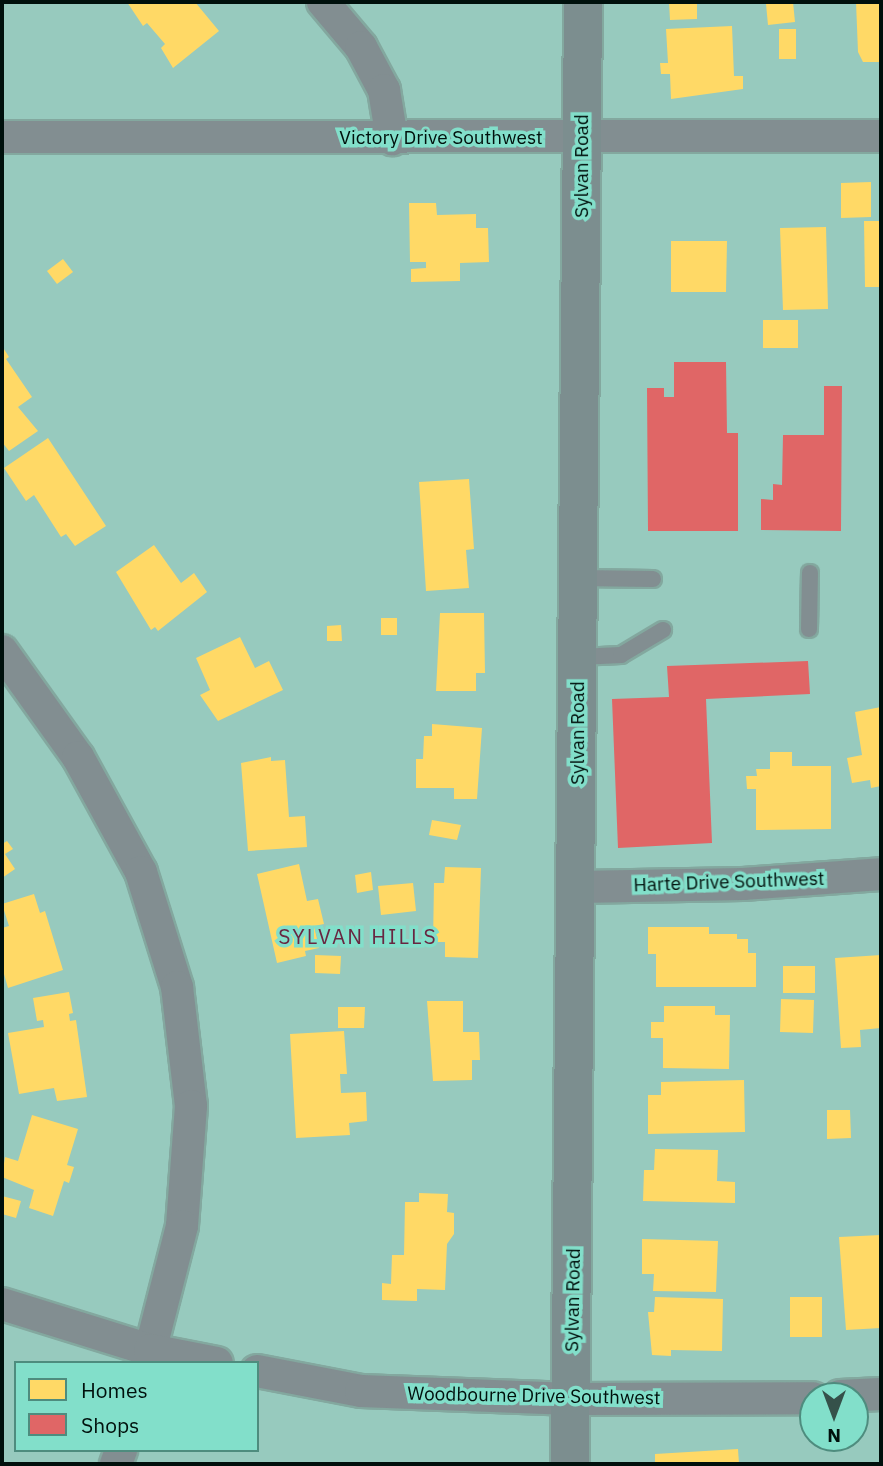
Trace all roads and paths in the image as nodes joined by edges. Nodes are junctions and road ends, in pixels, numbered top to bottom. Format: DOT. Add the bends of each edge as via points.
graph roads {
  1 [pos="323,2"];
  2 [pos="583,2"];
  3 [pos="881,136"];
  4 [pos="2,137"];
  5 [pos="582,138"];
  6 [pos="392,139"];
  7 [pos="810,573"];
  8 [pos="579,578"];
  9 [pos="653,579"];
  10 [pos="809,629"];
  11 [pos="663,630"];
  12 [pos="2,651"];
  13 [pos="579,657"];
  14 [pos="881,874"];
  15 [pos="577,887"];
  16 [pos="2,1304"];
  17 [pos="148,1356"];
  18 [pos="197,1361"];
  19 [pos="259,1371"];
  20 [pos="799,1398"];
  21 [pos="572,1399"];
  22 [pos="570,1464"];
  1 -- 6 [label="street" via="361,47 384,90"];
  2 -- 5 [label="main road, Sylvan Road"];
  3 -- 5 [label="street, Victory Drive Southwest"];
  4 -- 6 [label="street, Victory Drive Southwest"];
  5 -- 6 [label="street, Victory Drive Southwest"];
  5 -- 8 [label="main road, Sylvan Road"];
  7 -- 10 [label="lane"];
  8 -- 9 [label="lane"];
  8 -- 13 [label="main road, Sylvan Road"];
  11 -- 13 [label="lane" via="621,655"];
  12 -- 17 [label="street" via="78,757 141,872 177,987 191,1106 183,1226"];
  13 -- 15 [label="main road, Sylvan Road"];
  14 -- 15 [label="street, Harte Drive Southwest" via="743,884"];
  15 -- 21 [label="main road, Sylvan Road"];
  16 -- 17 [label="street"];
  17 -- 18 [label="street"];
  19 -- 21 [label="street, Woodbourne Drive Southwest" via="361,1391"];
  20 -- 21 [label="street, Woodbourne Drive Southwest"];
  21 -- 22 [label="main road, Sylvan Road"];
}
